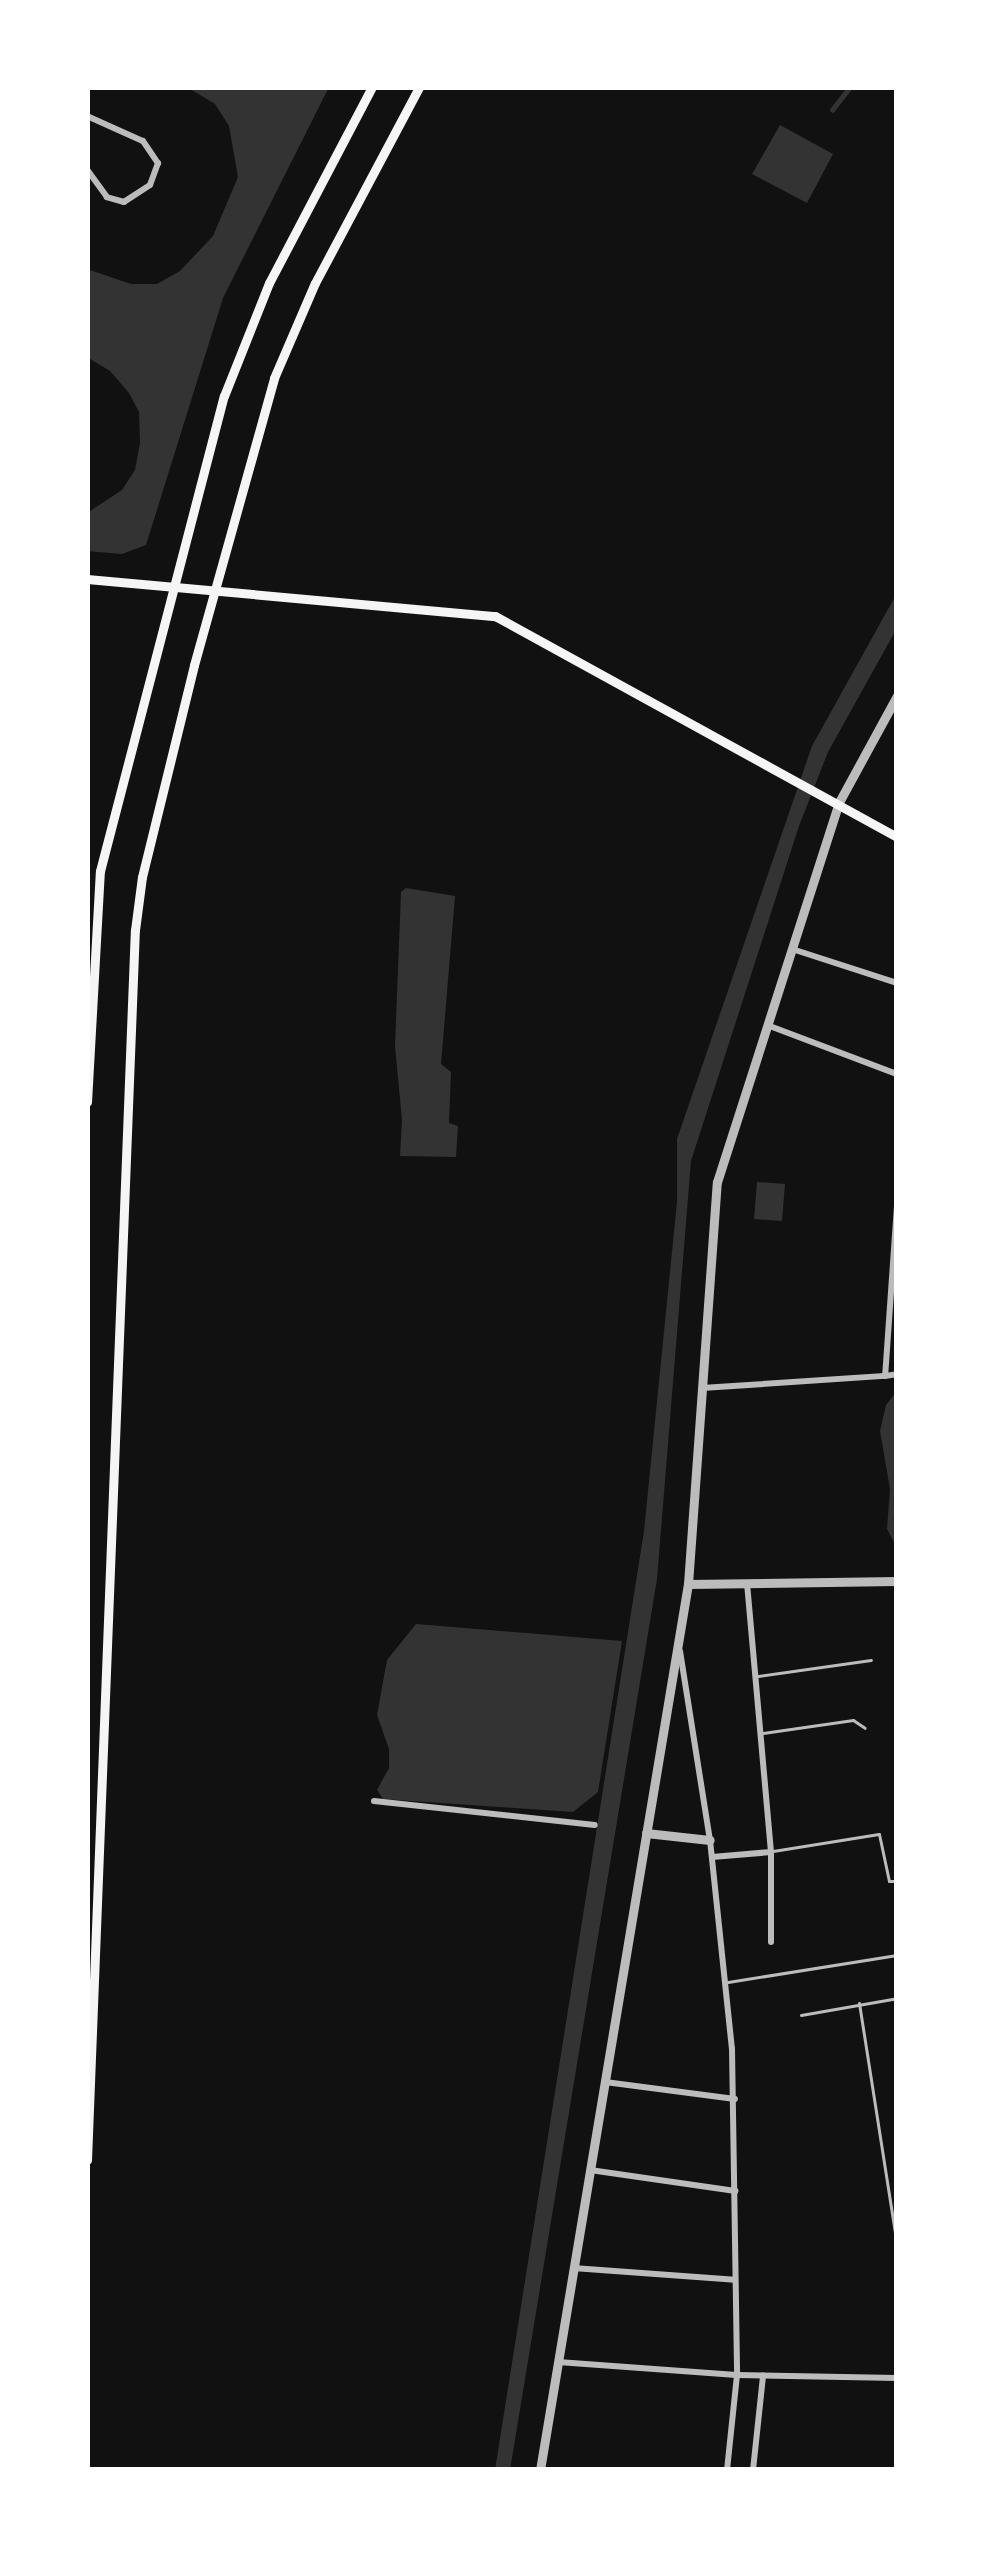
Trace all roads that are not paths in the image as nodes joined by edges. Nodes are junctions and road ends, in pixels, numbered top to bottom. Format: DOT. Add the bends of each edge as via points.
graph roads {
  1 [pos="372,87"];
  2 [pos="419,87"];
  3 [pos="87,116"];
  4 [pos="87,169"];
  5 [pos="87,579"];
  6 [pos="173,586"];
  7 [pos="215,590"];
  8 [pos="897,696"];
  9 [pos="838,805"];
  10 [pos="897,837"];
  11 [pos="792,949"];
  12 [pos="897,983"];
  13 [pos="767,1025"];
  14 [pos="88,1034"];
  15 [pos="88,1068"];
  16 [pos="897,1074"];
  17 [pos="87,1102"];
  18 [pos="897,1206"];
  19 [pos="897,1374"];
  20 [pos="885,1376"];
  21 [pos="702,1388"];
  22 [pos="897,1580"];
  23 [pos="747,1582"];
  24 [pos="688,1584"];
  25 [pos="678,1642"];
  26 [pos="872,1660"];
  27 [pos="756,1676"];
  28 [pos="865,1728"];
  29 [pos="762,1734"];
  30 [pos="374,1801"];
  31 [pos="595,1825"];
  32 [pos="646,1833"];
  33 [pos="710,1840"];
  34 [pos="771,1852"];
  35 [pos="712,1857"];
  36 [pos="897,1880"];
  37 [pos="770,1942"];
  38 [pos="897,1955"];
  39 [pos="726,1982"];
  40 [pos="897,1998"];
  41 [pos="860,2003"];
  42 [pos="801,2015"];
  43 [pos="604,2082"];
  44 [pos="734,2099"];
  45 [pos="87,2160"];
  46 [pos="590,2170"];
  47 [pos="735,2191"];
  48 [pos="896,2236"];
  49 [pos="897,2247"];
  50 [pos="573,2268"];
  51 [pos="735,2280"];
  52 [pos="558,2362"];
  53 [pos="737,2375"];
  54 [pos="763,2376"];
  55 [pos="897,2378"];
  56 [pos="540,2470"];
  57 [pos="727,2470"];
  58 [pos="753,2470"];
  1 -- 6 [label="main road" via="237,357"];
  2 -- 7 [label="main road" via="287,345"];
  3 -- 4 [label="street" via="142,141 158,163 150,184 124,202 107,197"];
  5 -- 6 [label="main road"];
  6 -- 7 [label="main road"];
  6 -- 14 [label="main road" via="104,854"];
  7 -- 9 [label="main road" via="495,616"];
  7 -- 45 [label="main road" via="158,802 135,930"];
  8 -- 9 [label="street"];
  9 -- 10 [label="main road"];
  9 -- 11 [label="street"];
  11 -- 12 [label="street"];
  11 -- 13 [label="street"];
  13 -- 16 [label="street"];
  13 -- 21 [label="street" via="717,1182"];
  14 -- 15 [label="main road"];
  15 -- 17 [label="main road"];
  18 -- 20 [label="street"];
  19 -- 20 [label="street"];
  20 -- 21 [label="street"];
  21 -- 24 [label="street"];
  22 -- 23 [label="street"];
  23 -- 24 [label="street"];
  23 -- 27 [label="street"];
  24 -- 25 [label="street"];
  25 -- 32 [label="street"];
  25 -- 33 [label="street"];
  26 -- 27 [label="lane"];
  27 -- 29 [label="street"];
  28 -- 29 [label="lane" via="853,1720"];
  29 -- 34 [label="street"];
  30 -- 31 [label="street"];
  32 -- 33 [label="street"];
  32 -- 43 [label="street"];
  33 -- 35 [label="street"];
  34 -- 35 [label="street"];
  34 -- 36 [label="lane" via="879,1834 889,1881"];
  34 -- 37 [label="street"];
  35 -- 39 [label="street"];
  38 -- 39 [label="lane"];
  39 -- 44 [label="street"];
  40 -- 41 [label="lane"];
  41 -- 42 [label="lane"];
  41 -- 48 [label="lane"];
  43 -- 44 [label="street"];
  43 -- 46 [label="street"];
  44 -- 47 [label="street"];
  46 -- 47 [label="street"];
  46 -- 50 [label="street"];
  47 -- 51 [label="street"];
  48 -- 49 [label="lane"];
  50 -- 51 [label="street"];
  50 -- 52 [label="street"];
  51 -- 53 [label="street"];
  52 -- 53 [label="street"];
  52 -- 56 [label="street"];
  53 -- 54 [label="street"];
  53 -- 57 [label="street"];
  54 -- 55 [label="street"];
  54 -- 58 [label="street"];
}
